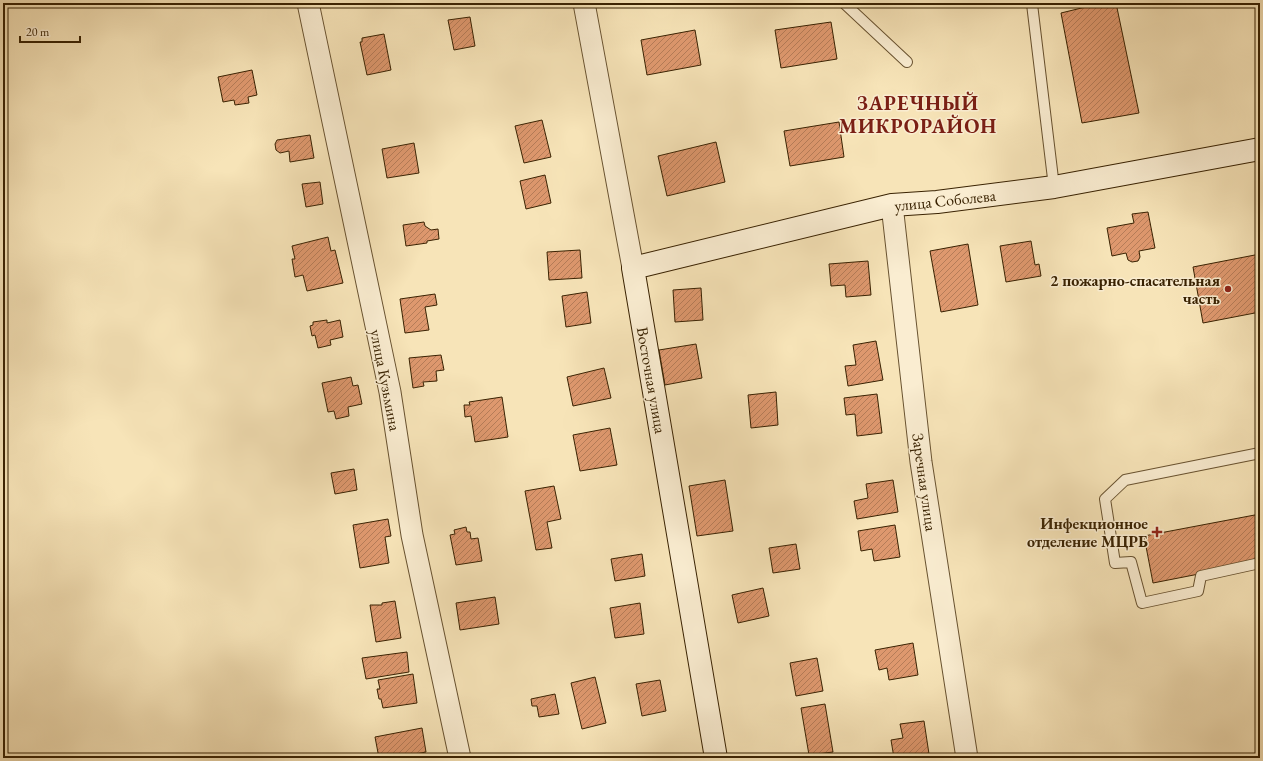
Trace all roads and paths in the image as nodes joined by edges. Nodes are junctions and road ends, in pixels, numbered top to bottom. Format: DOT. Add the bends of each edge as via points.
graph roads {
  1 [pos="308,3"];
  2 [pos="584,3"];
  3 [pos="844,3"];
  4 [pos="1032,4"];
  5 [pos="907,62"];
  6 [pos="1260,149"];
  7 [pos="1054,187"];
  8 [pos="892,204"];
  9 [pos="633,268"];
  10 [pos="1260,453"];
  11 [pos="1260,563"];
  12 [pos="460,758"];
  13 [pos="716,758"];
  14 [pos="967,758"];
  1 -- 12 [label="street, улица Кузьмина" via="390,392 412,535"];
  2 -- 9 [label="street, Восточная улица"];
  3 -- 5 [label="lane"];
  4 -- 7 [label="lane"];
  6 -- 7 [label="street, улица Соболева"];
  7 -- 8 [label="street, улица Соболева" via="937,202"];
  8 -- 9 [label="street, улица Соболева"];
  8 -- 14 [label="street, Заречная улица" via="921,462"];
  9 -- 13 [label="street, Восточная улица"];
  10 -- 11 [label="lane" via="1125,480 1105,499 1114,563 1131,562 1142,603 1198,591 1201,576"];
}
